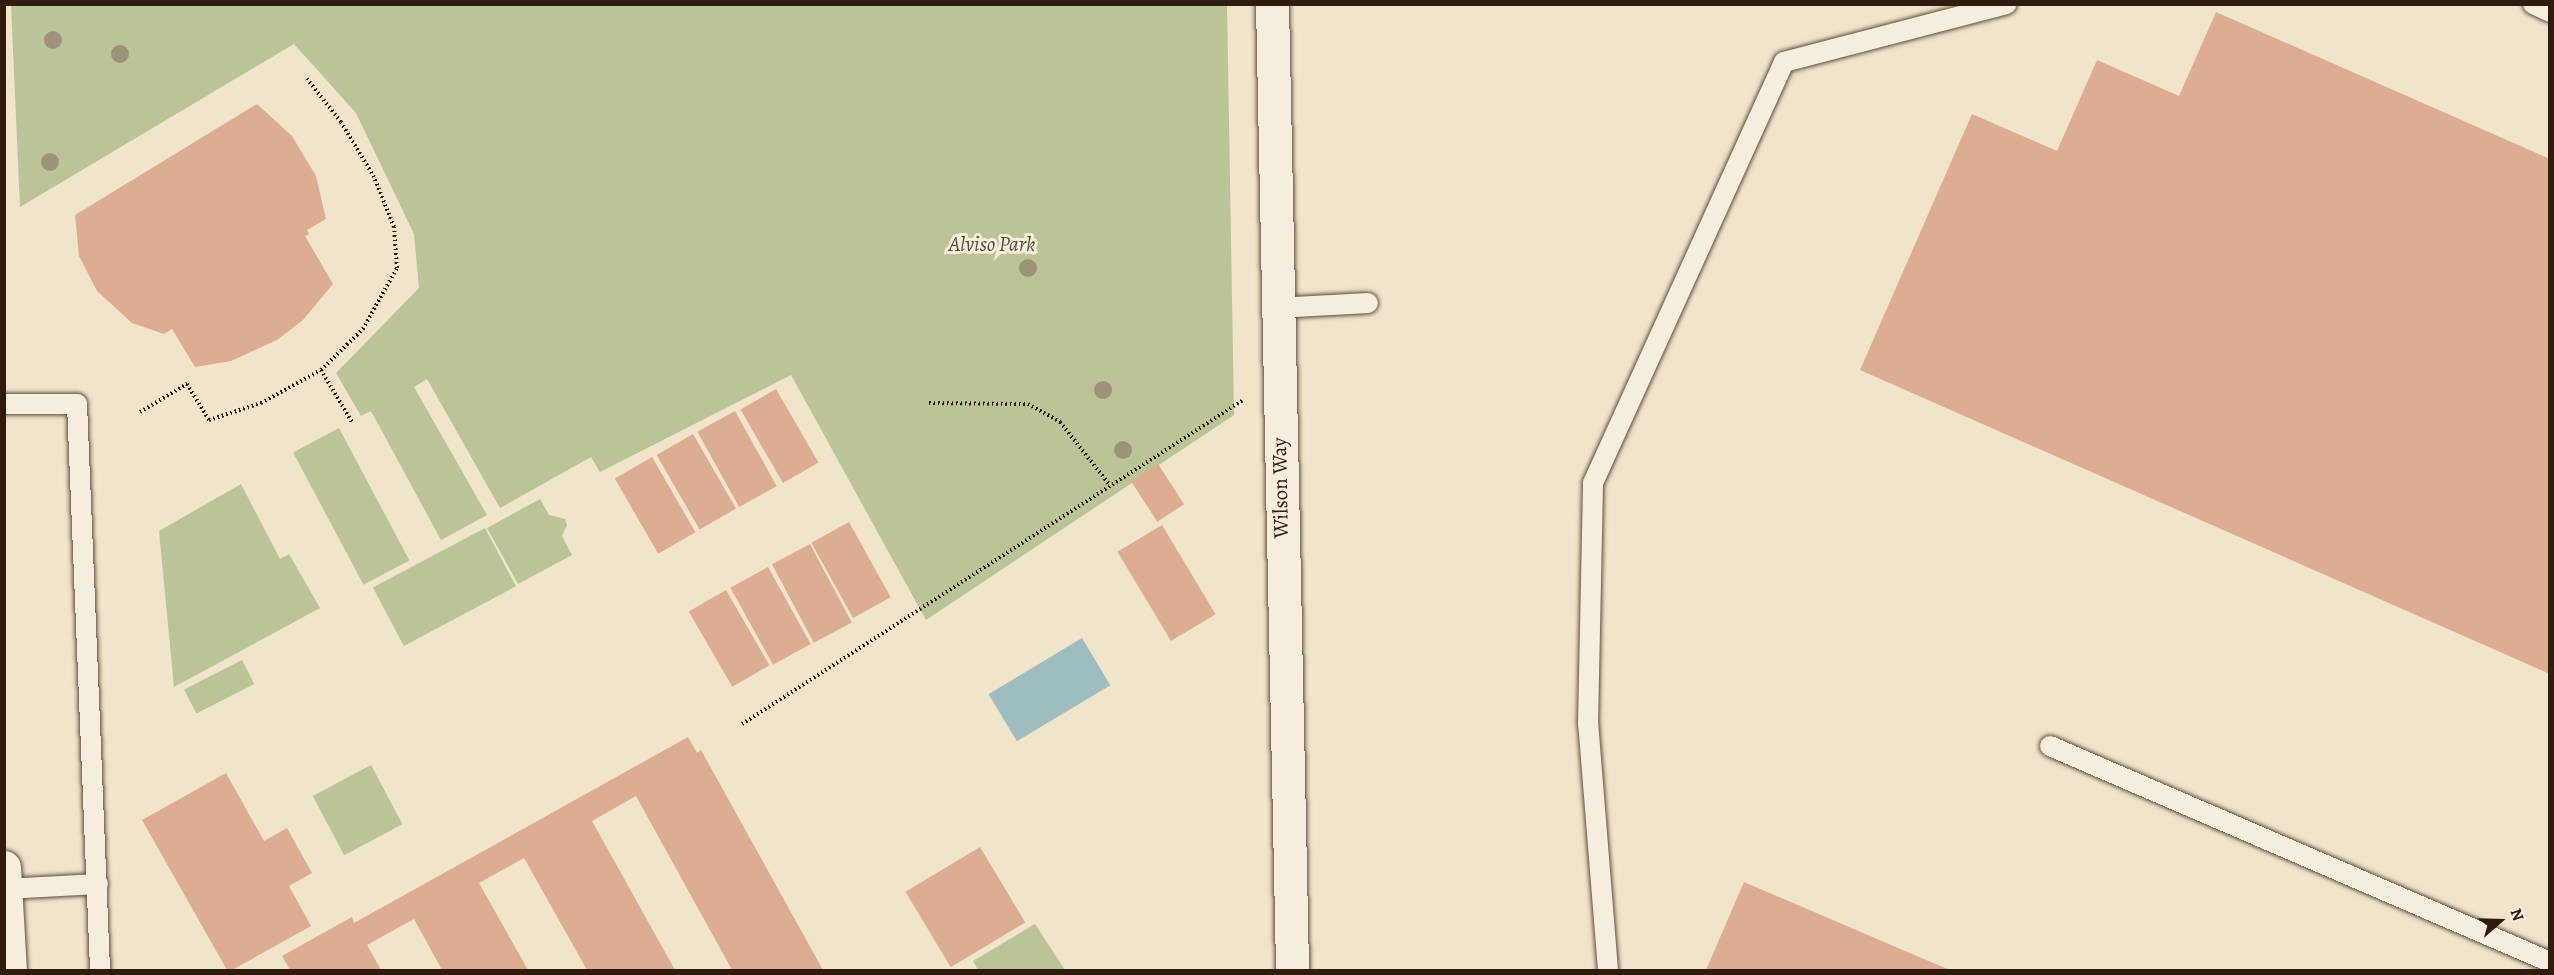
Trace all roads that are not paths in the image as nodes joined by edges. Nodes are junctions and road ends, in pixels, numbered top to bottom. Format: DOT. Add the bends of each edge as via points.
graph roads {
  1 [pos="1272,4"];
  2 [pos="2007,4"];
  3 [pos="2534,4"];
  4 [pos="2550,12"];
  5 [pos="1368,303"];
  6 [pos="1276,308"];
  7 [pos="4,404"];
  8 [pos="2050,746"];
  9 [pos="5,878"];
  10 [pos="98,884"];
  11 [pos="2550,962"];
  12 [pos="10,970"];
  13 [pos="100,970"];
  14 [pos="1292,970"];
  15 [pos="1608,970"];
  1 -- 6 [label="street, Wilson Way"];
  2 -- 15 [label="lane" via="1784,62 1593,483 1588,724"];
  3 -- 4 [label="lane"];
  5 -- 6 [label="lane"];
  6 -- 14 [label="street, Wilson Way"];
  7 -- 10 [label="lane" via="77,404"];
  8 -- 11 [label="lane"];
  9 -- 10 [label="lane"];
  9 -- 12 [label="street"];
  10 -- 13 [label="lane"];
}
